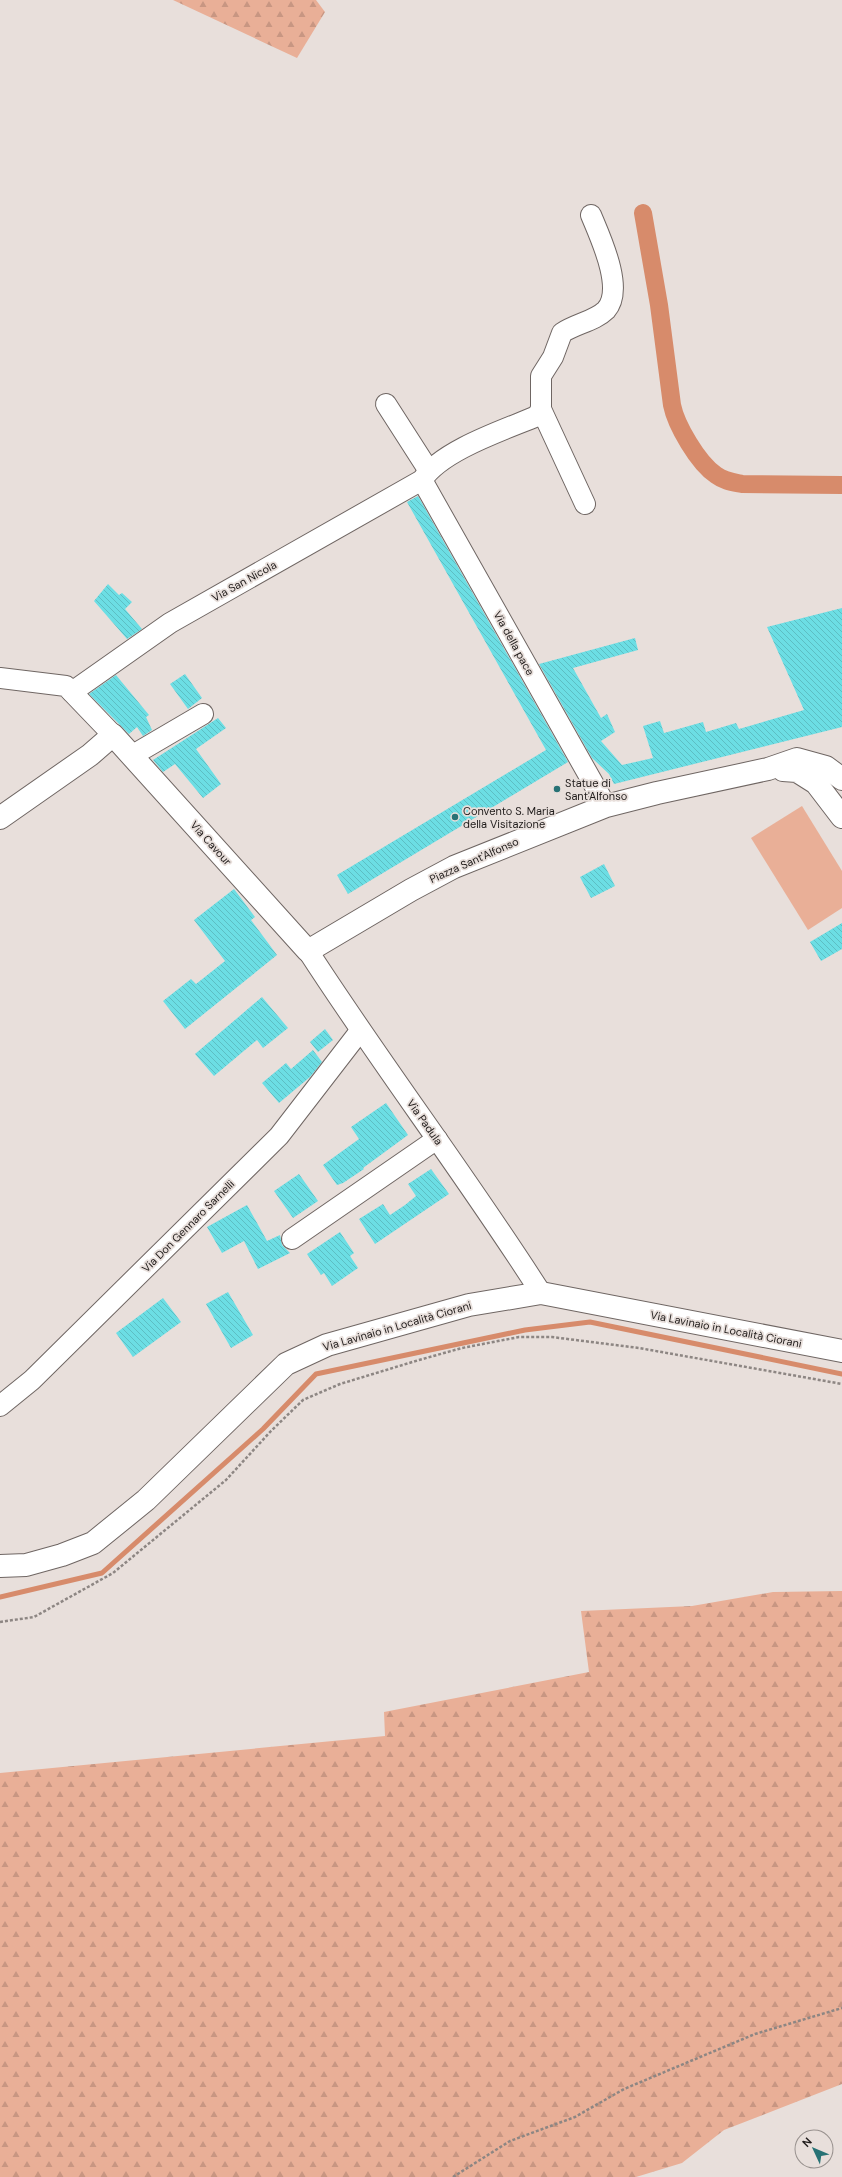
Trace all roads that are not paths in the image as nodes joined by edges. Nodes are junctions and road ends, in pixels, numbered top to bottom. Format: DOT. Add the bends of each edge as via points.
graph roads {
  1 [pos="591,215"];
  2 [pos="386,404"];
  3 [pos="541,409"];
  4 [pos="425,476"];
  5 [pos="585,504"];
  6 [pos="0,678"];
  7 [pos="72,692"];
  8 [pos="203,714"];
  9 [pos="113,735"];
  10 [pos="134,755"];
  11 [pos="768,769"];
  12 [pos="842,780"];
  13 [pos="606,806"];
  14 [pos="0,818"];
  15 [pos="842,818"];
  16 [pos="308,951"];
  17 [pos="360,1031"];
  18 [pos="437,1139"];
  19 [pos="292,1239"];
  20 [pos="541,1293"];
  21 [pos="842,1351"];
  22 [pos="0,1406"];
  23 [pos="0,1566"];
  1 -- 3 [label="street" via="605,249 612,282 612,298 599,315 562,333 553,357 541,376"];
  2 -- 4 [label="street, Via della pace"];
  3 -- 4 [label="street, Via San Nicola" via="537,416 468,446"];
  3 -- 5 [label="street"];
  4 -- 7 [label="street, Via San Nicola" via="170,623"];
  4 -- 13 [label="street, Via della pace"];
  6 -- 7 [label="street" via="66,686"];
  7 -- 9 [label="street"];
  8 -- 10 [label="street"];
  9 -- 10 [label="street, Via Cavour"];
  9 -- 14 [label="street" via="84,760"];
  10 -- 16 [label="street, Via Cavour"];
  11 -- 12 [label="street" via="797,760 826,768"];
  11 -- 13 [label="street, Piazza Sant'Alfonso"];
  11 -- 15 [label="street" via="797,771 816,783"];
  13 -- 16 [label="street, Piazza Sant'Alfonso" via="454,867"];
  16 -- 17 [label="street, Via Padula"];
  17 -- 18 [label="street, Via Padula"];
  17 -- 22 [label="street, Via Don Gennaro Sarnelli" via="279,1136 32,1380"];
  18 -- 19 [label="street"];
  18 -- 20 [label="street, Via Padula"];
  20 -- 21 [label="street, Via Lavinaio in Località Ciorani"];
  20 -- 23 [label="street, Via Lavinaio in Località Ciorani" via="469,1305 327,1345 286,1364 146,1500 93,1543 26,1565"];
}
